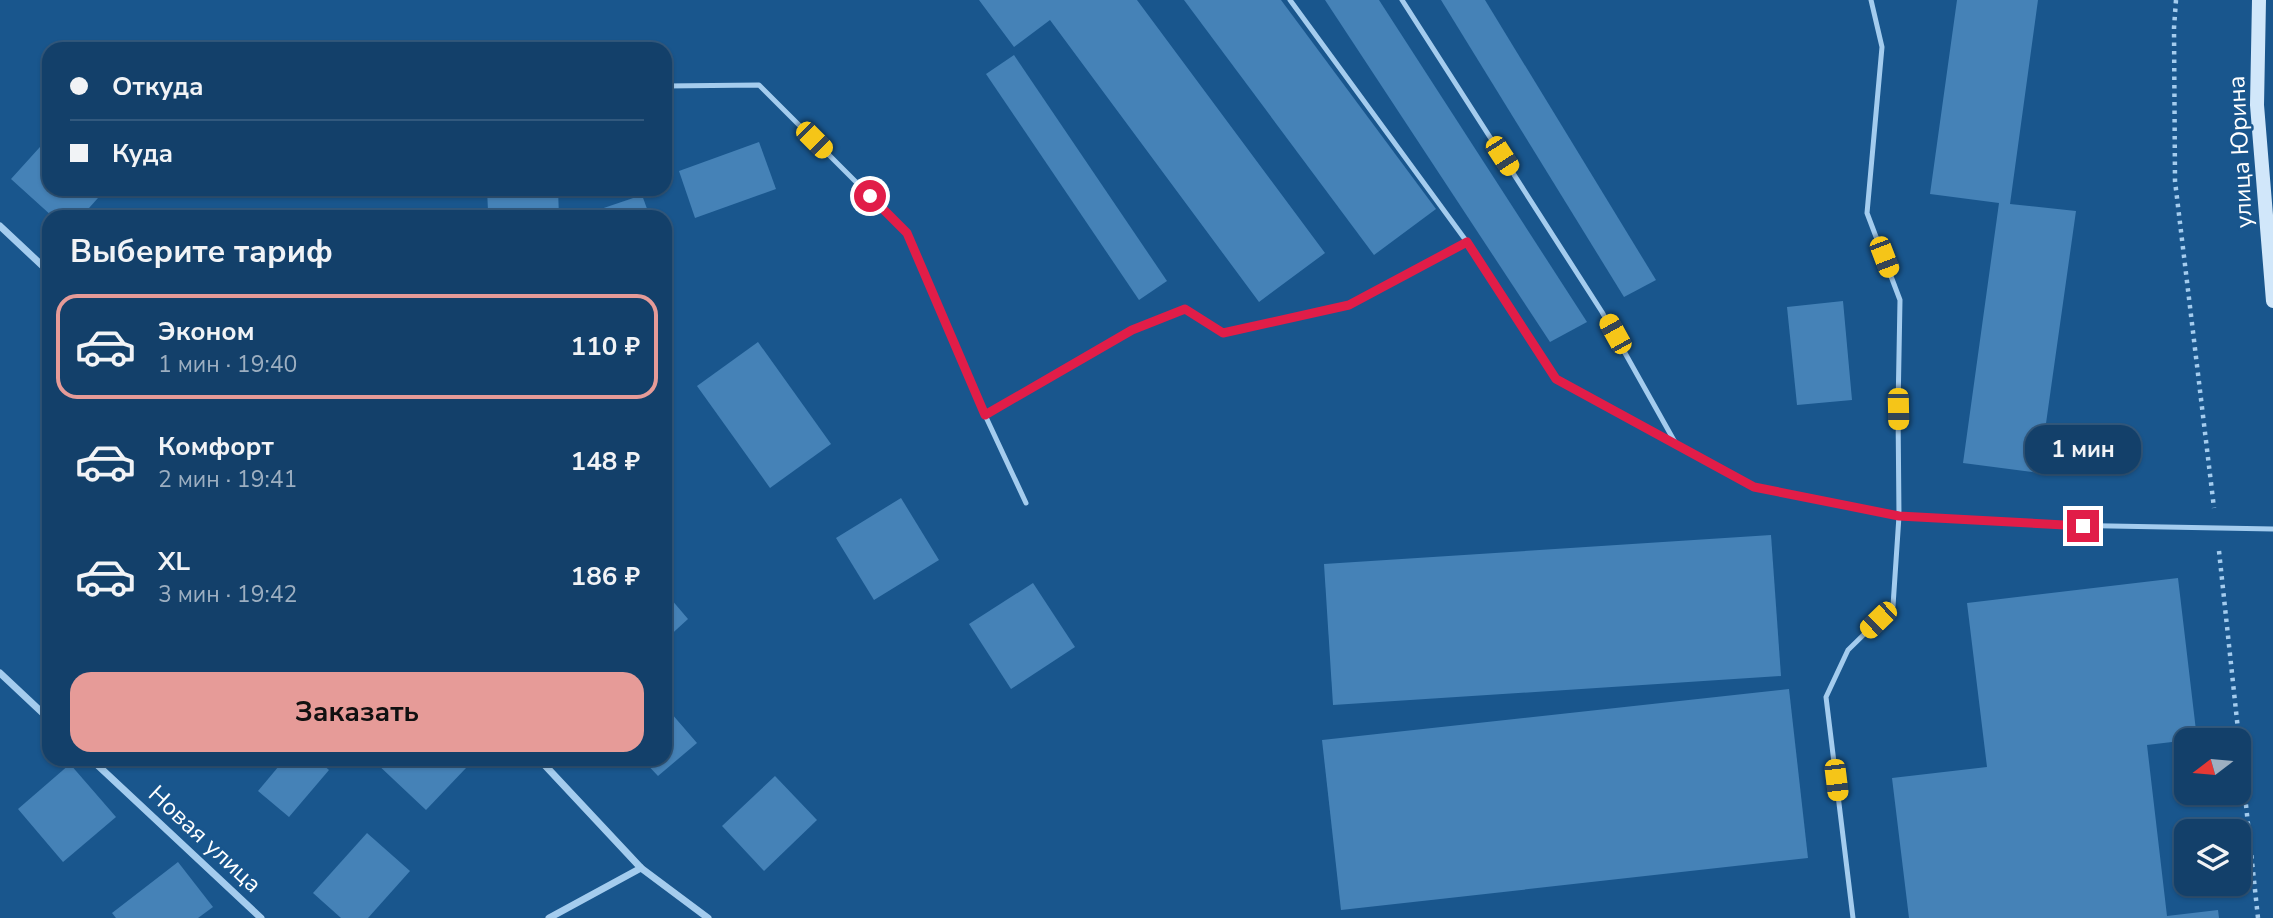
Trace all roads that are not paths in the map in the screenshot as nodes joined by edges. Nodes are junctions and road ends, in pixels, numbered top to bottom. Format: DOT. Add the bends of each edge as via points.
graph roads {
  1 [pos="1290,0"];
  2 [pos="1402,0"];
  3 [pos="1871,0"];
  4 [pos="2259,0"];
  5 [pos="672,86"];
  6 [pos="0,226"];
  7 [pos="1467,242"];
  8 [pos="42,265"];
  9 [pos="2273,301"];
  10 [pos="985,415"];
  11 [pos="1676,444"];
  12 [pos="1026,503"];
  13 [pos="1899,516"];
  14 [pos="2273,529"];
  15 [pos="0,673"];
  16 [pos="42,712"];
  17 [pos="98,766"];
  18 [pos="546,766"];
  19 [pos="641,868"];
  20 [pos="261,918"];
  21 [pos="549,918"];
  22 [pos="708,918"];
  23 [pos="1853,918"];
  1 -- 7 [label="lane"];
  2 -- 11 [label="lane" via="1602,312"];
  3 -- 13 [label="lane" via="1882,47 1867,213 1900,300"];
  4 -- 9 [label="main road, улица Юрина" via="2258,105"];
  5 -- 10 [label="lane" via="759,85 907,233"];
  6 -- 8 [label="street"];
  7 -- 10 [label="lane" via="1349,305 1223,333 1185,309 1132,330"];
  7 -- 11 [label="lane" via="1556,379"];
  10 -- 12 [label="lane"];
  11 -- 13 [label="lane" via="1754,487"];
  13 -- 14 [label="lane" via="2057,525"];
  13 -- 23 [label="lane" via="1893,606 1848,649 1826,697"];
  15 -- 16 [label="street"];
  17 -- 20 [label="street, Новая улица"];
  18 -- 19 [label="street"];
  19 -- 21 [label="street"];
  19 -- 22 [label="street"];
}
